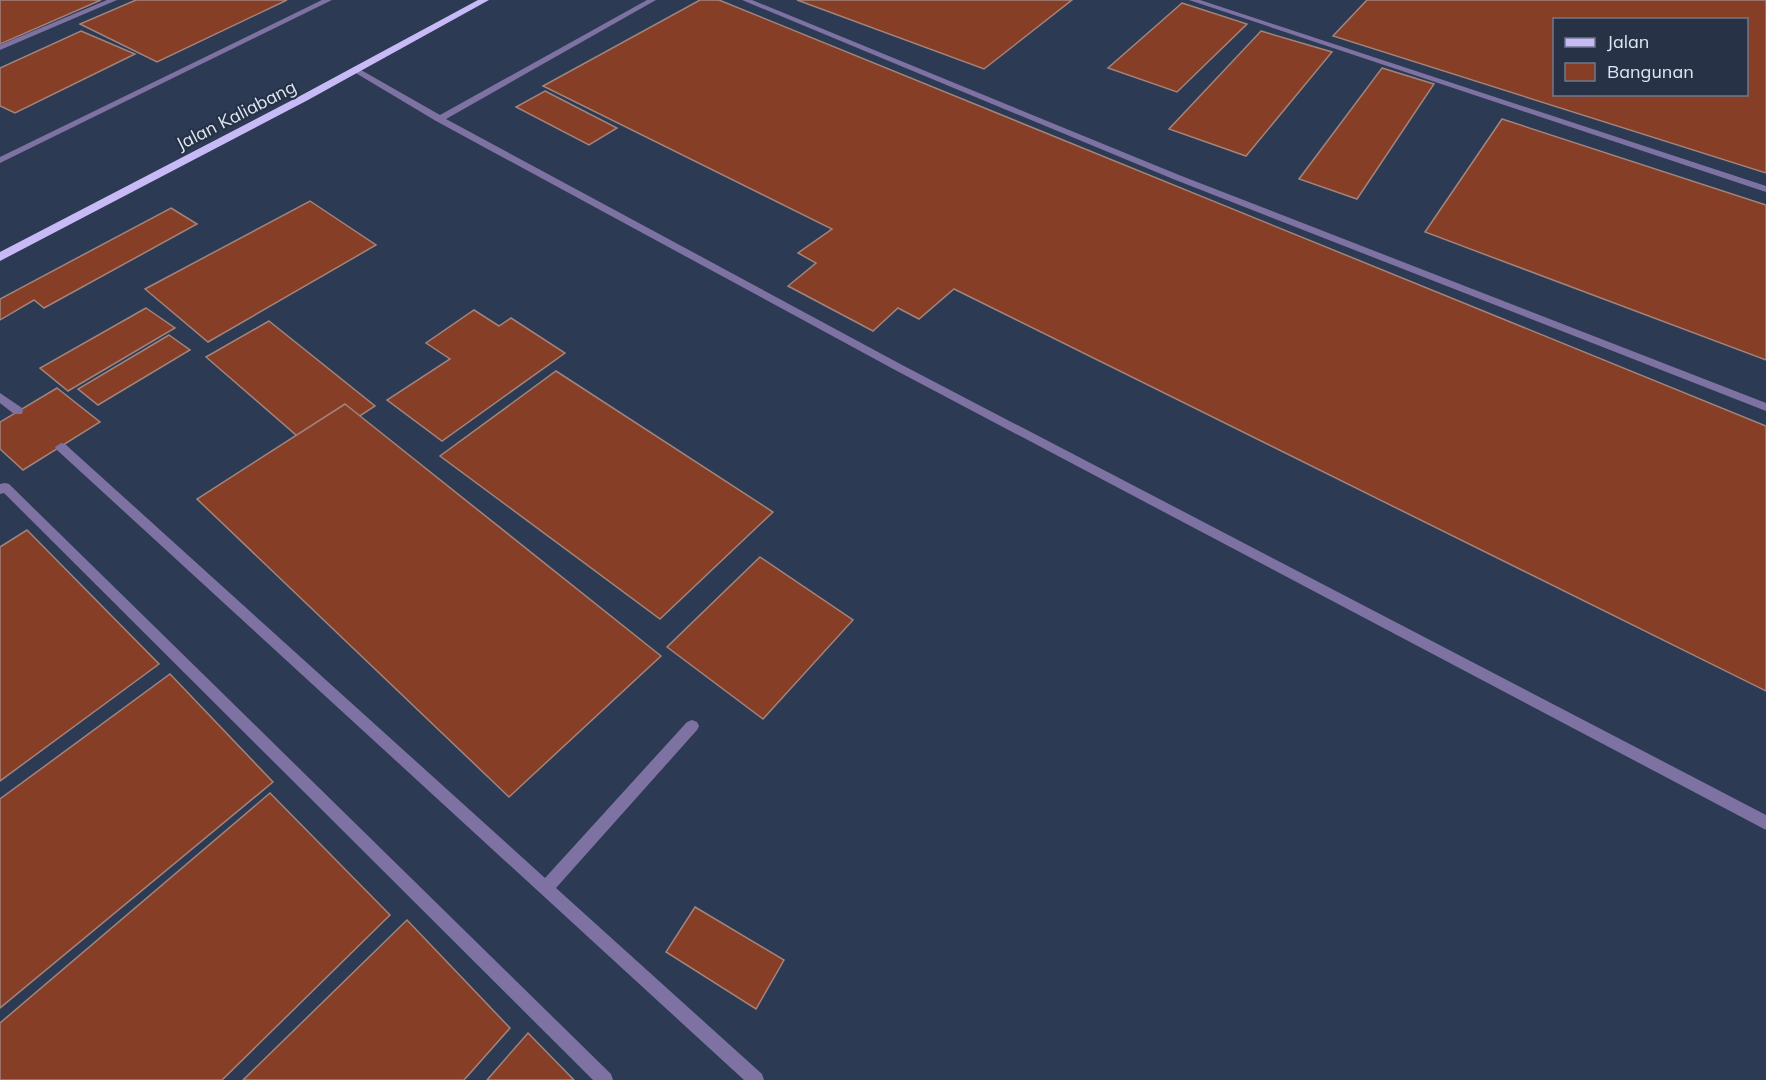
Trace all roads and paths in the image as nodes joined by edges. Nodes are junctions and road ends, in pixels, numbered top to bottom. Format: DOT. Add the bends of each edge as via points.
graph roads {
  1 [pos="113,0"];
  2 [pos="328,0"];
  3 [pos="485,0"];
  4 [pos="652,0"];
  5 [pos="746,0"];
  6 [pos="1193,0"];
  7 [pos="0,48"];
  8 [pos="358,72"];
  9 [pos="439,119"];
  10 [pos="0,160"];
  11 [pos="1766,189"];
  12 [pos="0,257"];
  13 [pos="0,397"];
  14 [pos="1766,407"];
  15 [pos="18,411"];
  16 [pos="61,447"];
  17 [pos="0,490"];
  18 [pos="692,726"];
  19 [pos="1766,823"];
  20 [pos="546,888"];
  21 [pos="605,1080"];
  22 [pos="756,1080"];
  1 -- 7 [label="lane"];
  2 -- 10 [label="lane"];
  3 -- 8 [label="main road, Jalan Kaliabang"];
  4 -- 9 [label="lane"];
  5 -- 14 [label="lane" via="1176,177"];
  6 -- 11 [label="lane"];
  8 -- 9 [label="lane"];
  8 -- 12 [label="main road, Jalan Kaliabang"];
  9 -- 19 [label="lane" via="1231,543"];
  13 -- 15 [label="lane"];
  16 -- 20 [label="lane"];
  17 -- 21 [label="lane" via="5,487"];
  18 -- 20 [label="lane"];
  20 -- 22 [label="lane"];
}
